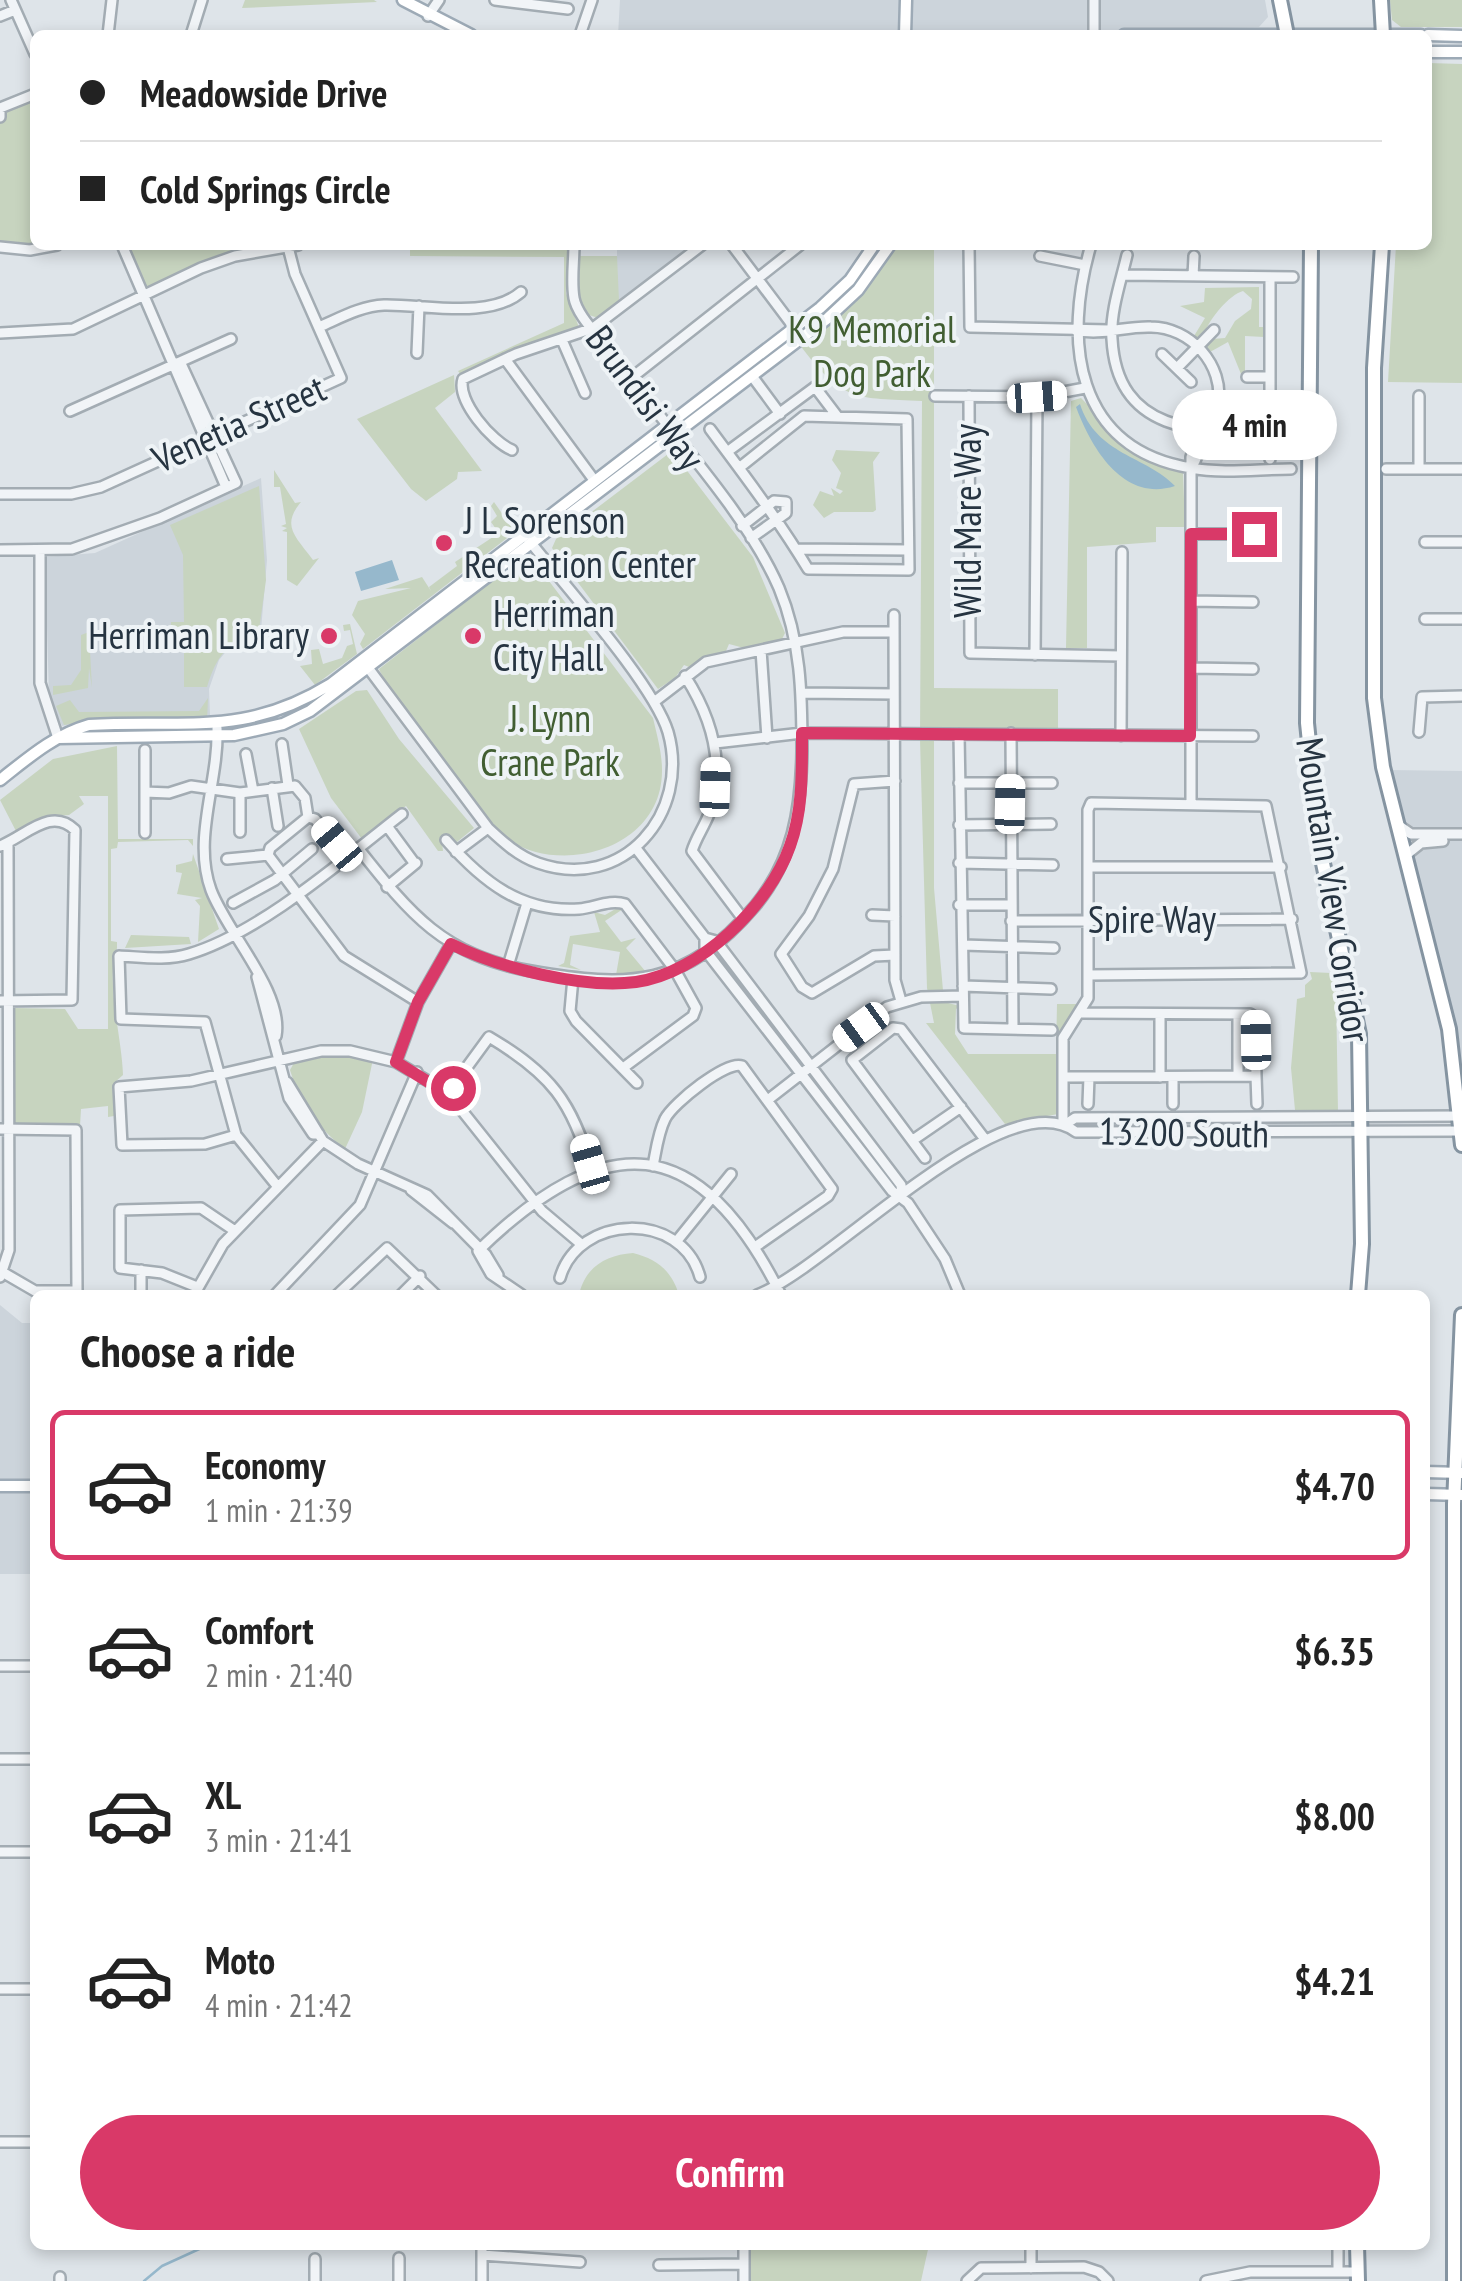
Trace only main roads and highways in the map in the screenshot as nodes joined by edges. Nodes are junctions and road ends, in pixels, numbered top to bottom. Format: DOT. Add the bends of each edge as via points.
graph roads {
  1 [pos="403,0"];
  2 [pos="906,0"];
  3 [pos="1280,0"];
  4 [pos="1381,0"];
  5 [pos="460,30"];
  6 [pos="905,30"];
  7 [pos="1286,30"];
  8 [pos="1383,30"];
  9 [pos="1432,35"];
  10 [pos="1462,36"];
  11 [pos="1432,52"];
  12 [pos="1462,52"];
  13 [pos="872,250"];
  14 [pos="886,250"];
  15 [pos="1310,250"];
  16 [pos="1382,250"];
  17 [pos="217,730"];
  18 [pos="0,780"];
  19 [pos="1461,1116"];
  20 [pos="1461,1131"];
  21 [pos="1462,1145"];
  22 [pos="1358,1290"];
  23 [pos="1462,1315"];
  24 [pos="1430,1472"];
  25 [pos="1459,1472"];
  26 [pos="0,1486"];
  27 [pos="30,1486"];
  28 [pos="1430,1494"];
  29 [pos="1459,1494"];
  30 [pos="1458,2214"];
  31 [pos="1357,2250"];
  32 [pos="1358,2276"];
  33 [pos="1454,2281"];
  1 -- 5 [label="main road"];
  2 -- 6 [label="main road"];
  3 -- 7 [label="highway"];
  4 -- 8 [label="highway"];
  9 -- 10 [label="main road"];
  11 -- 12 [label="main road"];
  13 -- 17 [label="main road" via="850,280 794,327 361,659 296,706"];
  14 -- 17 [label="main road" via="858,290 802,338 325,702 282,724"];
  15 -- 22 [label="highway, Mountain View Corridor" via="1307,723 1320,849 1356,1013"];
  16 -- 19 [label="highway, Mountain View Corridor" via="1374,368 1378,734 1442,992"];
  17 -- 18 [label="main road" via="58,738"];
  19 -- 20 [label="highway, Mountain View Corridor"];
  20 -- 21 [label="highway, Mountain View Corridor"];
  23 -- 25 [label="highway"];
  24 -- 25 [label="main road"];
  25 -- 29 [label="highway"];
  26 -- 27 [label="main road"];
  28 -- 29 [label="main road"];
  29 -- 30 [label="highway"];
  30 -- 33 [label="highway"];
  31 -- 32 [label="highway"];
}
